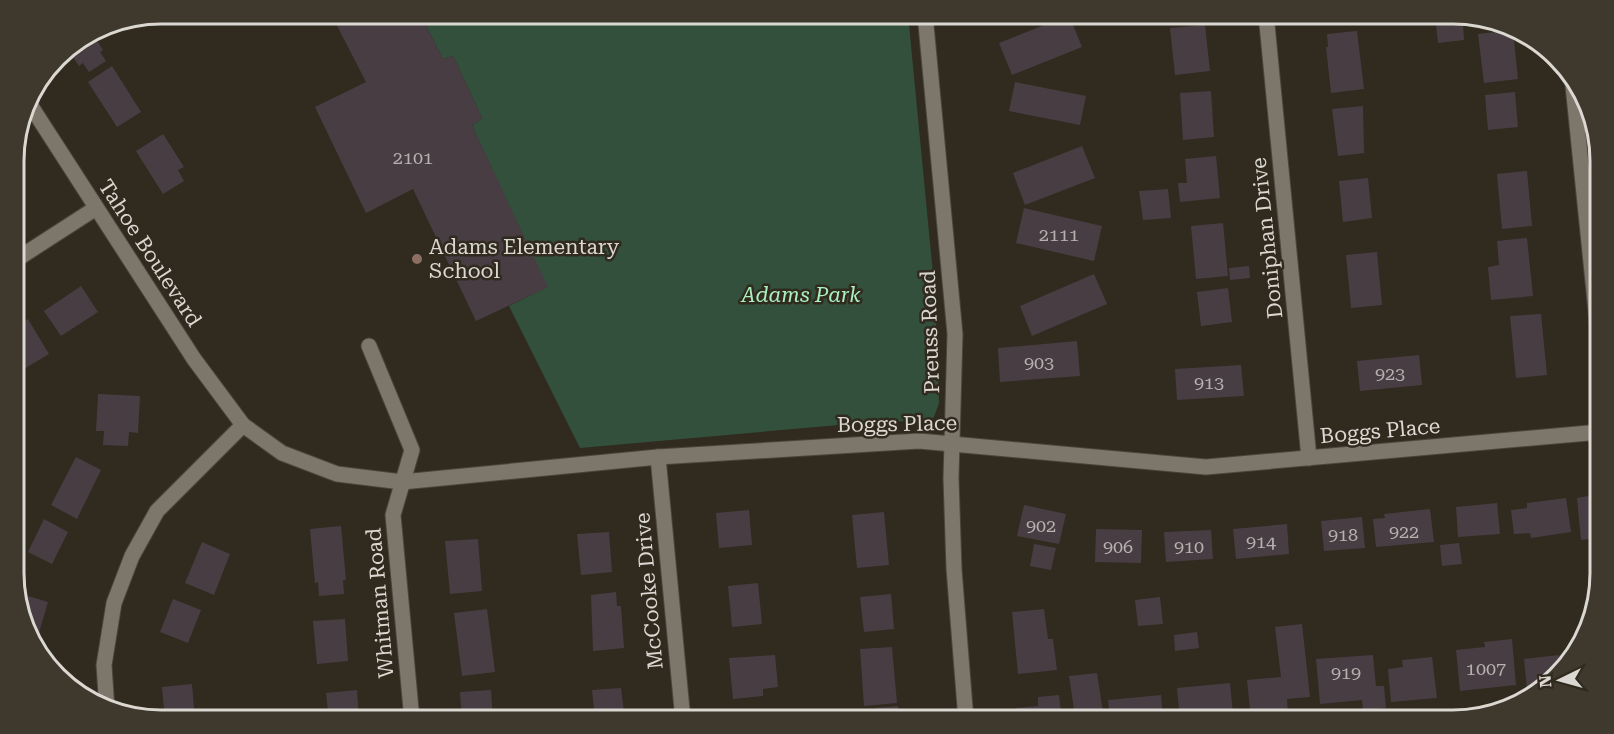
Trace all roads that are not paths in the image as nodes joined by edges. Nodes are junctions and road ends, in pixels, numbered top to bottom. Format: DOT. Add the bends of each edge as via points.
graph roads {
  1 [pos="926,24"];
  2 [pos="1267,24"];
  3 [pos="1574,97"];
  4 [pos="34,110"];
  5 [pos="96,208"];
  6 [pos="1590,253"];
  7 [pos="24,255"];
  8 [pos="369,346"];
  9 [pos="243,425"];
  10 [pos="1590,433"];
  11 [pos="952,442"];
  12 [pos="658,457"];
  13 [pos="1310,458"];
  14 [pos="402,482"];
  15 [pos="107,699"];
  16 [pos="411,710"];
  17 [pos="682,710"];
  18 [pos="965,710"];
  1 -- 11 [label="street, Preuss Road" via="956,334"];
  2 -- 13 [label="street, Doniphan Drive"];
  3 -- 6 [label="street"];
  4 -- 5 [label="street, Tahoe Boulevard"];
  5 -- 7 [label="street"];
  5 -- 9 [label="street, Tahoe Boulevard" via="194,359"];
  8 -- 14 [label="street, Whitman Road" via="412,450"];
  9 -- 14 [label="street, Boggs Place" via="282,453 337,474"];
  9 -- 15 [label="street" via="157,512 132,556 114,603 106,655"];
  10 -- 13 [label="street, Boggs Place"];
  11 -- 12 [label="street, Boggs Place"];
  11 -- 13 [label="street, Boggs Place" via="1206,467"];
  11 -- 18 [label="street, Preuss Road" via="954,558"];
  12 -- 14 [label="street, Boggs Place"];
  12 -- 17 [label="street, McCooke Drive"];
  14 -- 16 [label="street, Whitman Road" via="393,515"];
}
